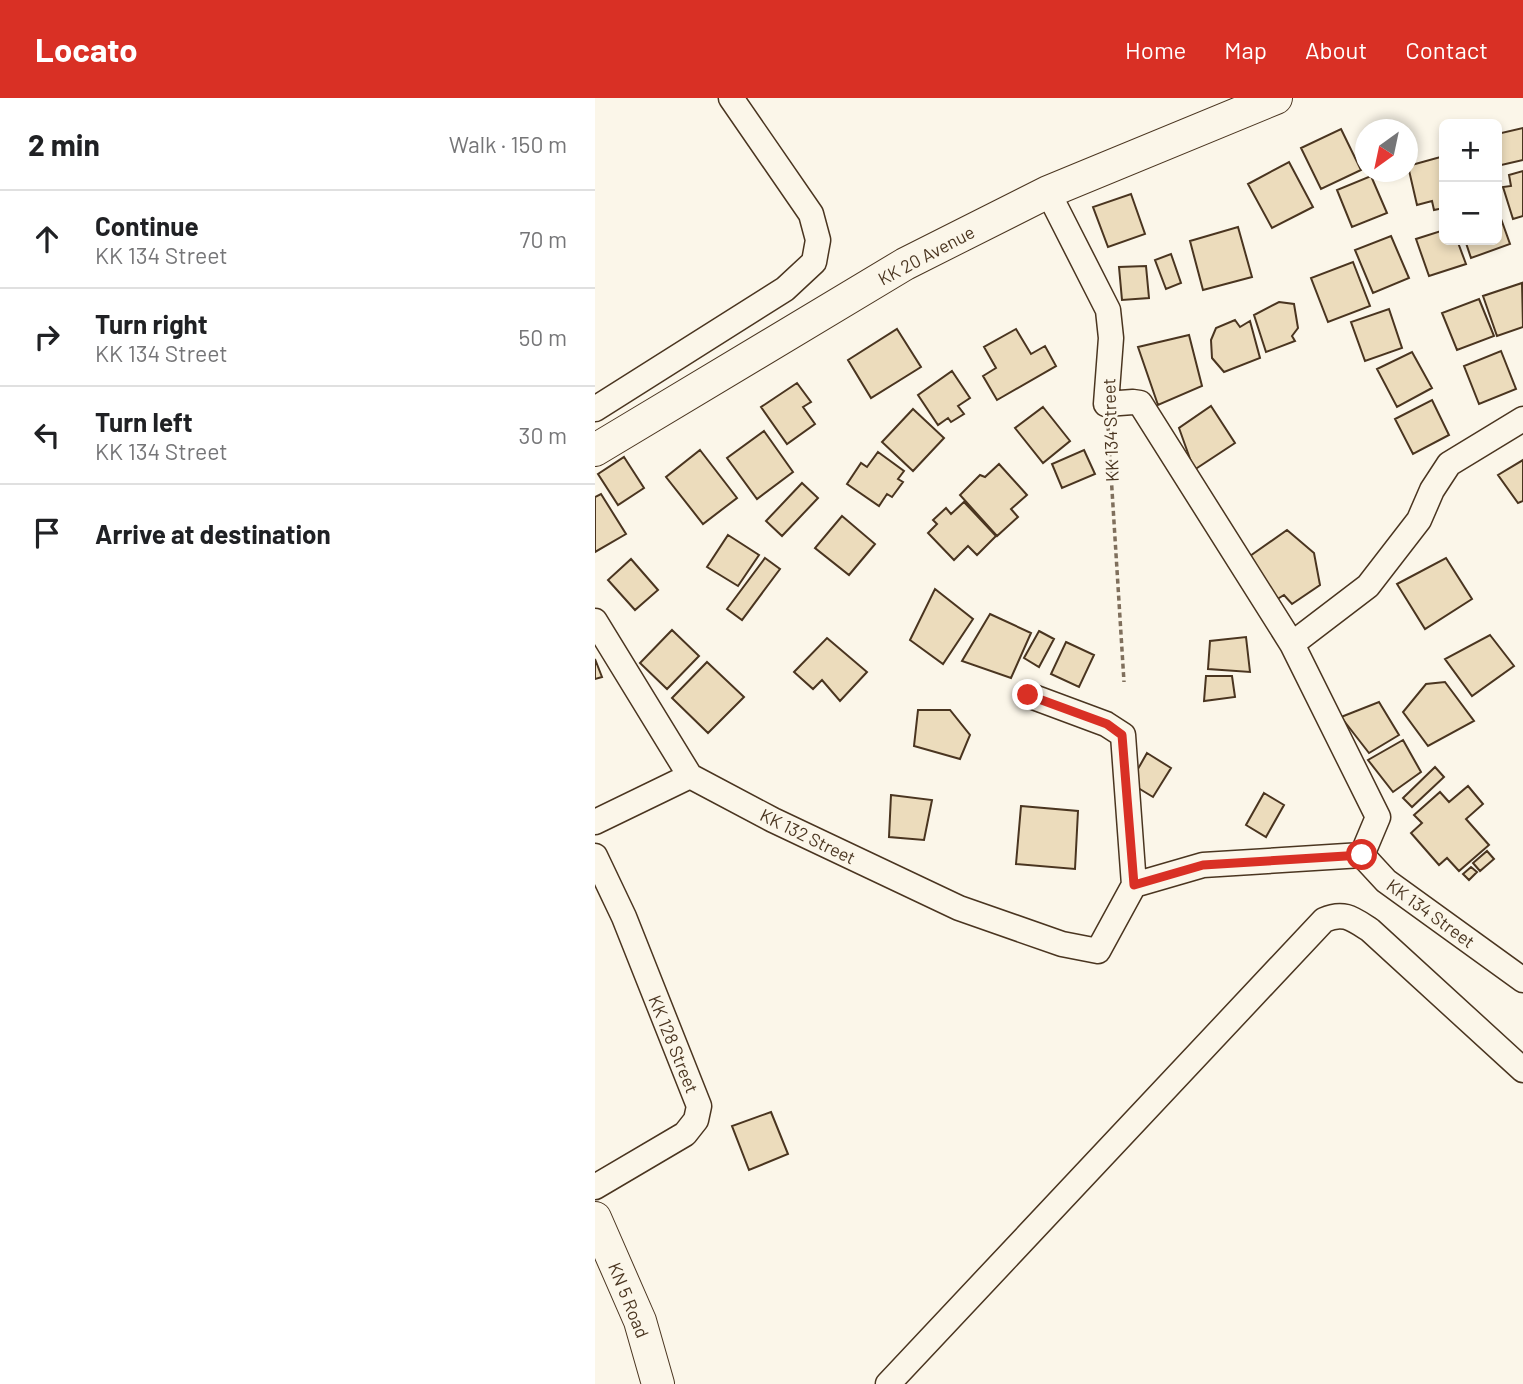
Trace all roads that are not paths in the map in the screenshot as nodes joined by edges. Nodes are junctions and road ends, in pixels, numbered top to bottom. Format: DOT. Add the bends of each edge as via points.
graph roads {
  1 [pos="731,98"];
  2 [pos="1268,99"];
  3 [pos="1048,192"];
  4 [pos="595,409"];
  5 [pos="1523,419"];
  6 [pos="595,450"];
  7 [pos="595,621"];
  8 [pos="1292,644"];
  9 [pos="1028,695"];
  10 [pos="690,776"];
  11 [pos="595,822"];
  12 [pos="1362,855"];
  13 [pos="595,856"];
  14 [pos="1134,885"];
  15 [pos="1523,980"];
  16 [pos="1523,1070"];
  17 [pos="595,1187"];
  18 [pos="595,1219"];
  19 [pos="658,1384"];
  20 [pos="888,1384"];
  1 -- 4 [label="street" via="811,214 818,240 814,262 785,289"];
  2 -- 3 [label="main road, KK 20 Avenue"];
  3 -- 6 [label="main road, KK 20 Avenue" via="905,264"];
  3 -- 8 [label="street, KK 134 Street" via="1108,310 1111,338 1106,404 1140,403"];
  5 -- 8 [label="street" via="1449,464 1419,520 1368,586"];
  7 -- 10 [label="street"];
  8 -- 12 [label="street" via="1378,817"];
  9 -- 14 [label="street" via="1107,724 1122,735"];
  10 -- 11 [label="street"];
  10 -- 14 [label="street, KK 132 Street" via="959,908 1062,944 1098,951"];
  12 -- 14 [label="street" via="1203,865"];
  12 -- 15 [label="street, KK 134 Street" via="1385,881"];
  13 -- 17 [label="street, KK 128 Street" via="699,1107 685,1134"];
  16 -- 20 [label="street" via="1370,930 1352,918 1336,915 1324,920"];
  18 -- 19 [label="main road, KN 5 Road" via="640,1321"];
}
